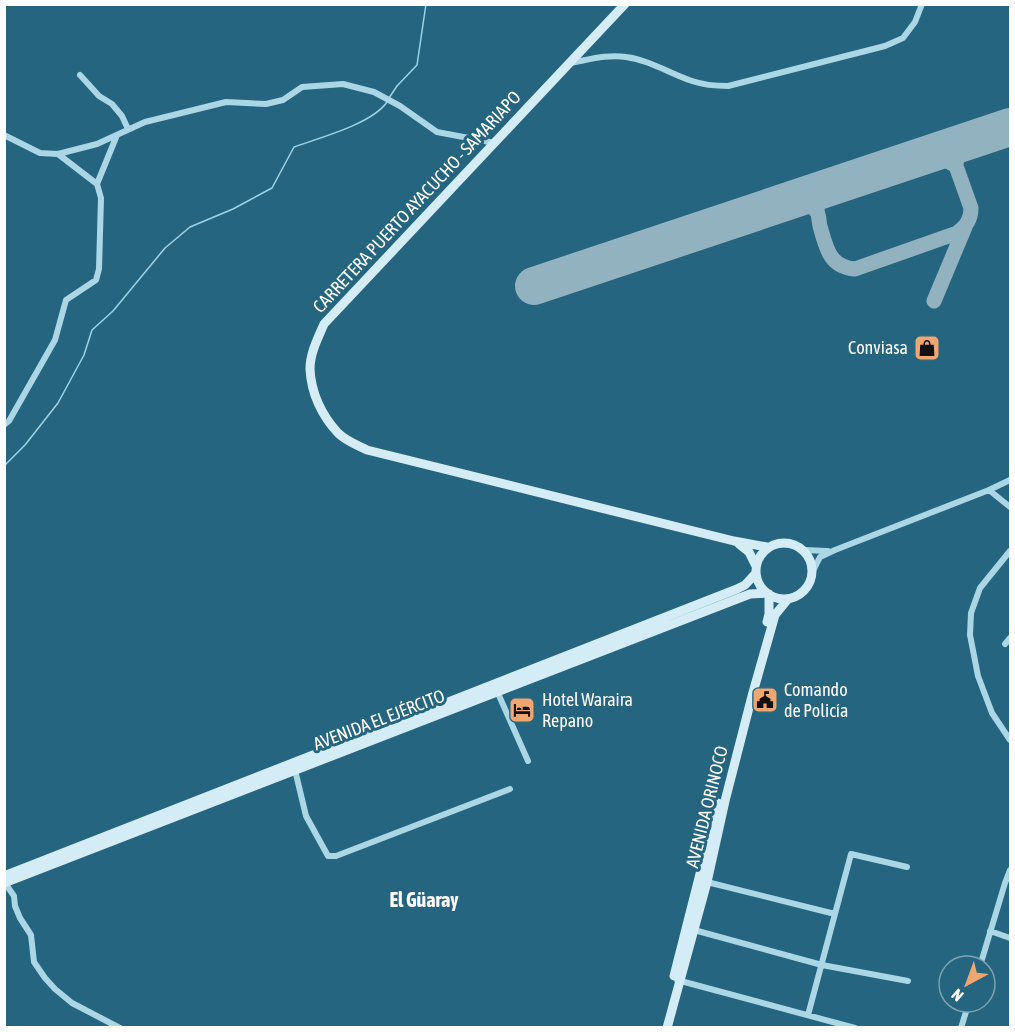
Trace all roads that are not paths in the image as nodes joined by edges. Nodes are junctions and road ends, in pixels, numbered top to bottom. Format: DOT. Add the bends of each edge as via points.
graph roads {
  1 [pos="625,4"];
  2 [pos="922,4"];
  3 [pos="569,63"];
  4 [pos="80,75"];
  5 [pos="129,129"];
  6 [pos="4,135"];
  7 [pos="117,135"];
  8 [pos="495,143"];
  9 [pos="58,153"];
  10 [pos="97,184"];
  11 [pos="4,424"];
  12 [pos="1011,480"];
  13 [pos="989,490"];
  14 [pos="1011,507"];
  15 [pos="734,542"];
  16 [pos="767,548"];
  17 [pos="804,550"];
  18 [pos="835,550"];
  19 [pos="1011,551"];
  20 [pos="756,570"];
  21 [pos="813,571"];
  22 [pos="767,593"];
  23 [pos="788,599"];
  24 [pos="1011,638"];
  25 [pos="1005,644"];
  26 [pos="497,691"];
  27 [pos="1011,740"];
  28 [pos="528,761"];
  29 [pos="295,770"];
  30 [pos="510,789"];
  31 [pos="907,867"];
  32 [pos="1011,870"];
  33 [pos="5,877"];
  34 [pos="706,882"];
  35 [pos="1008,883"];
  36 [pos="835,914"];
  37 [pos="694,930"];
  38 [pos="990,931"];
  39 [pos="1011,938"];
  40 [pos="983,954"];
  41 [pos="822,965"];
  42 [pos="676,980"];
  43 [pos="908,981"];
  44 [pos="808,1015"];
  45 [pos="119,1027"];
  46 [pos="661,1028"];
  47 [pos="667,1028"];
  48 [pos="855,1028"];
  1 -- 3 [label="street, CARRETERA PUERTO AYACUCHO - SAMARIAPO"];
  2 -- 3 [label="street" via="903,38 885,46 728,86 711,86 623,56"];
  3 -- 8 [label="street, CARRETERA PUERTO AYACUCHO - SAMARIAPO"];
  4 -- 5 [label="street" via="112,104"];
  5 -- 7 [label="street"];
  5 -- 8 [label="street" via="226,102 266,104 283,100 302,87 343,84 374,92 437,132"];
  6 -- 9 [label="street" via="40,153"];
  7 -- 9 [label="street"];
  7 -- 10 [label="street"];
  8 -- 15 [label="street, CARRETERA PUERTO AYACUCHO - SAMARIAPO" via="324,324 310,368 318,405 339,434 367,450"];
  9 -- 10 [label="street"];
  10 -- 11 [label="street" via="101,198 96,280 66,300 55,340"];
  12 -- 13 [label="street"];
  13 -- 14 [label="street"];
  13 -- 18 [label="street"];
  15 -- 16 [label="street, CARRETERA PUERTO AYACUCHO - SAMARIAPO"];
  15 -- 20 [label="street" via="749,552"];
  16 -- 17 [label="street" via="786,542"];
  16 -- 20 [label="street" via="758,559"];
  17 -- 18 [label="street"];
  17 -- 21 [label="street"];
  18 -- 21 [label="street" via="820,556"];
  19 -- 27 [label="street" via="980,588 971,613 970,635 978,676 992,713"];
  20 -- 22 [label="street" via="759,584"];
  20 -- 33 [label="street, AVENIDA EL EJÉRCITO" via="737,589"];
  21 -- 23 [label="street" via="808,586"];
  22 -- 23 [label="street"];
  22 -- 26 [label="street, AVENIDA EL EJÉRCITO" via="750,594"];
  22 -- 42 [label="street, AVENIDA ORINOCO" via="769,614"];
  23 -- 34 [label="street, AVENIDA ORINOCO" via="775,615"];
  24 -- 25 [label="street"];
  26 -- 28 [label="street"];
  26 -- 29 [label="street, AVENIDA EL EJÉRCITO"];
  29 -- 30 [label="street" via="306,816 328,856"];
  29 -- 33 [label="street, AVENIDA EL EJÉRCITO"];
  31 -- 36 [label="street" via="851,854"];
  32 -- 35 [label="street"];
  33 -- 45 [label="street" via="20,918 31,935 34,962 45,978 72,1003"];
  34 -- 36 [label="street"];
  34 -- 37 [label="street, AVENIDA ORINOCO"];
  35 -- 38 [label="street"];
  36 -- 41 [label="street"];
  37 -- 41 [label="street"];
  37 -- 42 [label="street, AVENIDA ORINOCO"];
  38 -- 39 [label="street"];
  38 -- 40 [label="street"];
  41 -- 43 [label="street"];
  41 -- 44 [label="street"];
  42 -- 44 [label="street"];
  42 -- 46 [label="street, AVENIDA ORINOCO"];
  42 -- 47 [label="street, AVENIDA ORINOCO"];
  44 -- 48 [label="street"];
}
